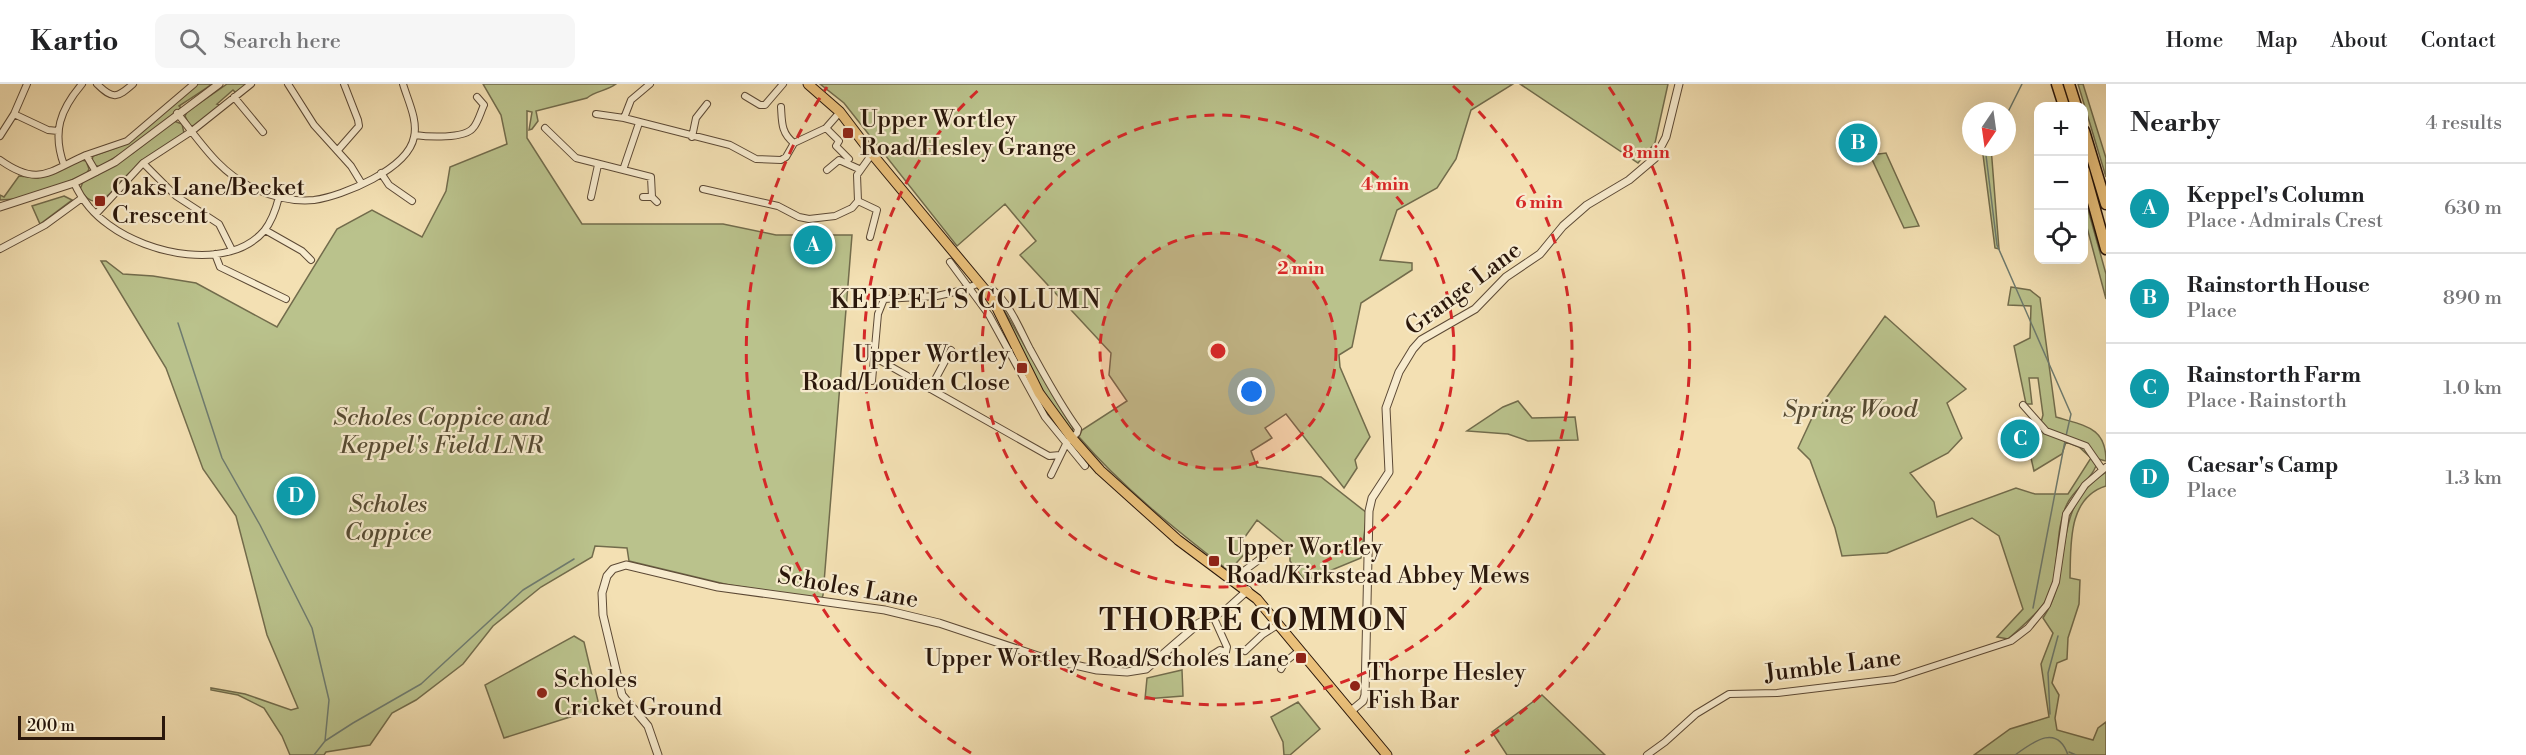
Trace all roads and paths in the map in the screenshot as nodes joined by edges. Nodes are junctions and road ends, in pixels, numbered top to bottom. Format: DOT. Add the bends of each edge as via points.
graph roads {
  1 [pos="27,84"];
  2 [pos="82,84"];
  3 [pos="97,84"];
  4 [pos="133,84"];
  5 [pos="194,84"];
  6 [pos="219,84"];
  7 [pos="251,84"];
  8 [pos="288,84"];
  9 [pos="344,84"];
  10 [pos="403,84"];
  11 [pos="650,84"];
  12 [pos="783,84"];
  13 [pos="808,84"];
  14 [pos="1679,84"];
  15 [pos="2057,84"];
  16 [pos="2069,84"];
  17 [pos="745,96"];
  18 [pos="234,97"];
  19 [pos="477,97"];
  20 [pos="2063,102"];
  21 [pos="2075,102"];
  22 [pos="707,104"];
  23 [pos="781,107"];
  24 [pos="840,112"];
  25 [pos="177,113"];
  26 [pos="14,114"];
  27 [pos="596,114"];
  28 [pos="624,118"];
  29 [pos="639,123"];
  30 [pos="826,128"];
  31 [pos="545,129"];
  32 [pos="58,131"];
  33 [pos="192,131"];
  34 [pos="263,132"];
  35 [pos="415,135"];
  36 [pos="0,136"];
  37 [pos="692,137"];
  38 [pos="794,143"];
  39 [pos="2088,144"];
  40 [pos="338,150"];
  41 [pos="872,154"];
  42 [pos="86,155"];
  43 [pos="849,159"];
  44 [pos="0,160"];
  45 [pos="143,163"];
  46 [pos="64,165"];
  47 [pos="598,165"];
  48 [pos="859,169"];
  49 [pos="623,170"];
  50 [pos="827,170"];
  51 [pos="381,173"];
  52 [pos="93,174"];
  53 [pos="77,182"];
  54 [pos="362,184"];
  55 [pos="2088,184"];
  56 [pos="703,189"];
  57 [pos="279,197"];
  58 [pos="642,197"];
  59 [pos="82,198"];
  60 [pos="593,199"];
  61 [pos="412,201"];
  62 [pos="858,201"];
  63 [pos="2106,204"];
  64 [pos="0,207"];
  65 [pos="96,214"];
  66 [pos="265,230"];
  67 [pos="870,237"];
  68 [pos="0,249"];
  69 [pos="2106,249"];
  70 [pos="232,250"];
  71 [pos="215,254"];
  72 [pos="311,260"];
  73 [pos="950,261"];
  74 [pos="970,287"];
  75 [pos="983,287"];
  76 [pos="286,299"];
  77 [pos="951,350"];
  78 [pos="875,352"];
  79 [pos="872,381"];
  80 [pos="930,389"];
  81 [pos="2023,405"];
  82 [pos="1069,440"];
  83 [pos="1060,455"];
  84 [pos="1085,466"];
  85 [pos="2104,468"];
  86 [pos="1051,475"];
  87 [pos="1264,556"];
  88 [pos="1233,579"];
  89 [pos="1248,590"];
  90 [pos="1213,616"];
  91 [pos="1279,624"];
  92 [pos="1300,650"];
  93 [pos="1245,651"];
  94 [pos="1212,655"];
  95 [pos="1281,669"];
  96 [pos="1351,711"];
  97 [pos="658,755"];
  98 [pos="1387,755"];
  99 [pos="1647,755"];
  1 -- 26 [label="street"];
  2 -- 32 [label="street" via="66,106"];
  3 -- 4 [label="street" via="115,96"];
  5 -- 42 [label="street" via="127,141"];
  6 -- 25 [label="street"];
  7 -- 18 [label="street"];
  8 -- 40 [label="street" via="314,125"];
  9 -- 40 [label="street" via="358,126"];
  10 -- 35 [label="street"];
  11 -- 28 [label="street" via="631,100"];
  12 -- 17 [label="street" via="765,105"];
  13 -- 24 [label="main road"];
  14 -- 96 [label="street, Grange Lane" via="1666,137 1655,158 1629,180 1587,205 1540,254 1506,277 1475,309 1421,340 1399,372 1386,408 1389,472 1372,498 1370,511 1365,695"];
  15 -- 20 [label="highway"];
  16 -- 21 [label="highway"];
  18 -- 33 [label="street"];
  18 -- 34 [label="street"];
  19 -- 35 [label="street" via="484,105 473,128 438,137"];
  22 -- 37 [label="street" via="696,118"];
  23 -- 38 [label="street" via="783,131"];
  24 -- 30 [label="street"];
  24 -- 41 [label="main road"];
  25 -- 33 [label="street"];
  25 -- 52 [label="street" via="136,147"];
  26 -- 32 [label="street"];
  26 -- 36 [label="street"];
  27 -- 28 [label="street"];
  28 -- 29 [label="street"];
  29 -- 37 [label="street"];
  29 -- 49 [label="street"];
  30 -- 38 [label="street"];
  30 -- 43 [label="street"];
  31 -- 47 [label="street" via="576,158"];
  32 -- 46 [label="street" via="57,143"];
  33 -- 45 [label="street"];
  33 -- 57 [label="street" via="224,169 251,187"];
  35 -- 51 [label="street" via="404,157"];
  37 -- 38 [label="street" via="730,145 749,157 763,159 784,159"];
  39 -- 63 [label="highway"];
  40 -- 54 [label="street"];
  41 -- 48 [label="street"];
  41 -- 75 [label="main road"];
  42 -- 46 [label="street"];
  42 -- 52 [label="street"];
  44 -- 46 [label="street" via="34,176"];
  45 -- 65 [label="street"];
  45 -- 70 [label="street" via="176,196 219,224"];
  47 -- 49 [label="street"];
  47 -- 60 [label="street"];
  48 -- 50 [label="street" via="839,160"];
  48 -- 62 [label="street"];
  49 -- 58 [label="street" via="652,174 654,200"];
  51 -- 54 [label="street"];
  51 -- 61 [label="street" via="389,185"];
  52 -- 53 [label="street"];
  53 -- 59 [label="street"];
  53 -- 64 [label="street"];
  54 -- 57 [label="street" via="312,200"];
  55 -- 69 [label="highway"];
  56 -- 62 [label="street" via="778,206 809,219 844,212"];
  57 -- 66 [label="street"];
  59 -- 65 [label="street"];
  59 -- 68 [label="street" via="45,225"];
  62 -- 67 [label="street" via="877,210"];
  65 -- 71 [label="street" via="125,235 154,247 186,254"];
  66 -- 70 [label="street"];
  66 -- 72 [label="street"];
  70 -- 71 [label="street"];
  71 -- 76 [label="street" via="220,267"];
  73 -- 74 [label="street"];
  74 -- 75 [label="street"];
  74 -- 78 [label="street" via="937,296 884,299 879,308"];
  74 -- 82 [label="street" via="1007,345 1034,398"];
  75 -- 82 [label="main road" via="1039,393"];
  77 -- 80 [label="street"];
  78 -- 79 [label="street"];
  78 -- 80 [label="street" via="881,361"];
  80 -- 83 [label="street" via="1049,456"];
  81 -- 85 [label="street" via="2046,431 2086,446"];
  82 -- 83 [label="street"];
  82 -- 84 [label="street"];
  82 -- 88 [label="main road" via="1178,540"];
  83 -- 86 [label="street"];
  85 -- 99 [label="street, Jumble Lane" via="2079,493 2066,514 2056,582 2047,605 2011,641 1894,679 1777,693 1729,694 1696,714"];
  87 -- 88 [label="street"];
  88 -- 89 [label="main road"];
  89 -- 90 [label="street, Scholes Lane"];
  89 -- 91 [label="main road"];
  90 -- 94 [label="street" via="1227,647 1226,652 1220,650"];
  90 -- 97 [label="street, Scholes Lane" via="1199,623 1146,669 1096,670 885,610 718,587 626,565 613,569 607,576 602,593 603,615 622,695 648,726"];
  91 -- 92 [label="main road"];
  91 -- 93 [label="street"];
  92 -- 95 [label="street"];
  92 -- 96 [label="main road"];
  96 -- 98 [label="main road"];
}
